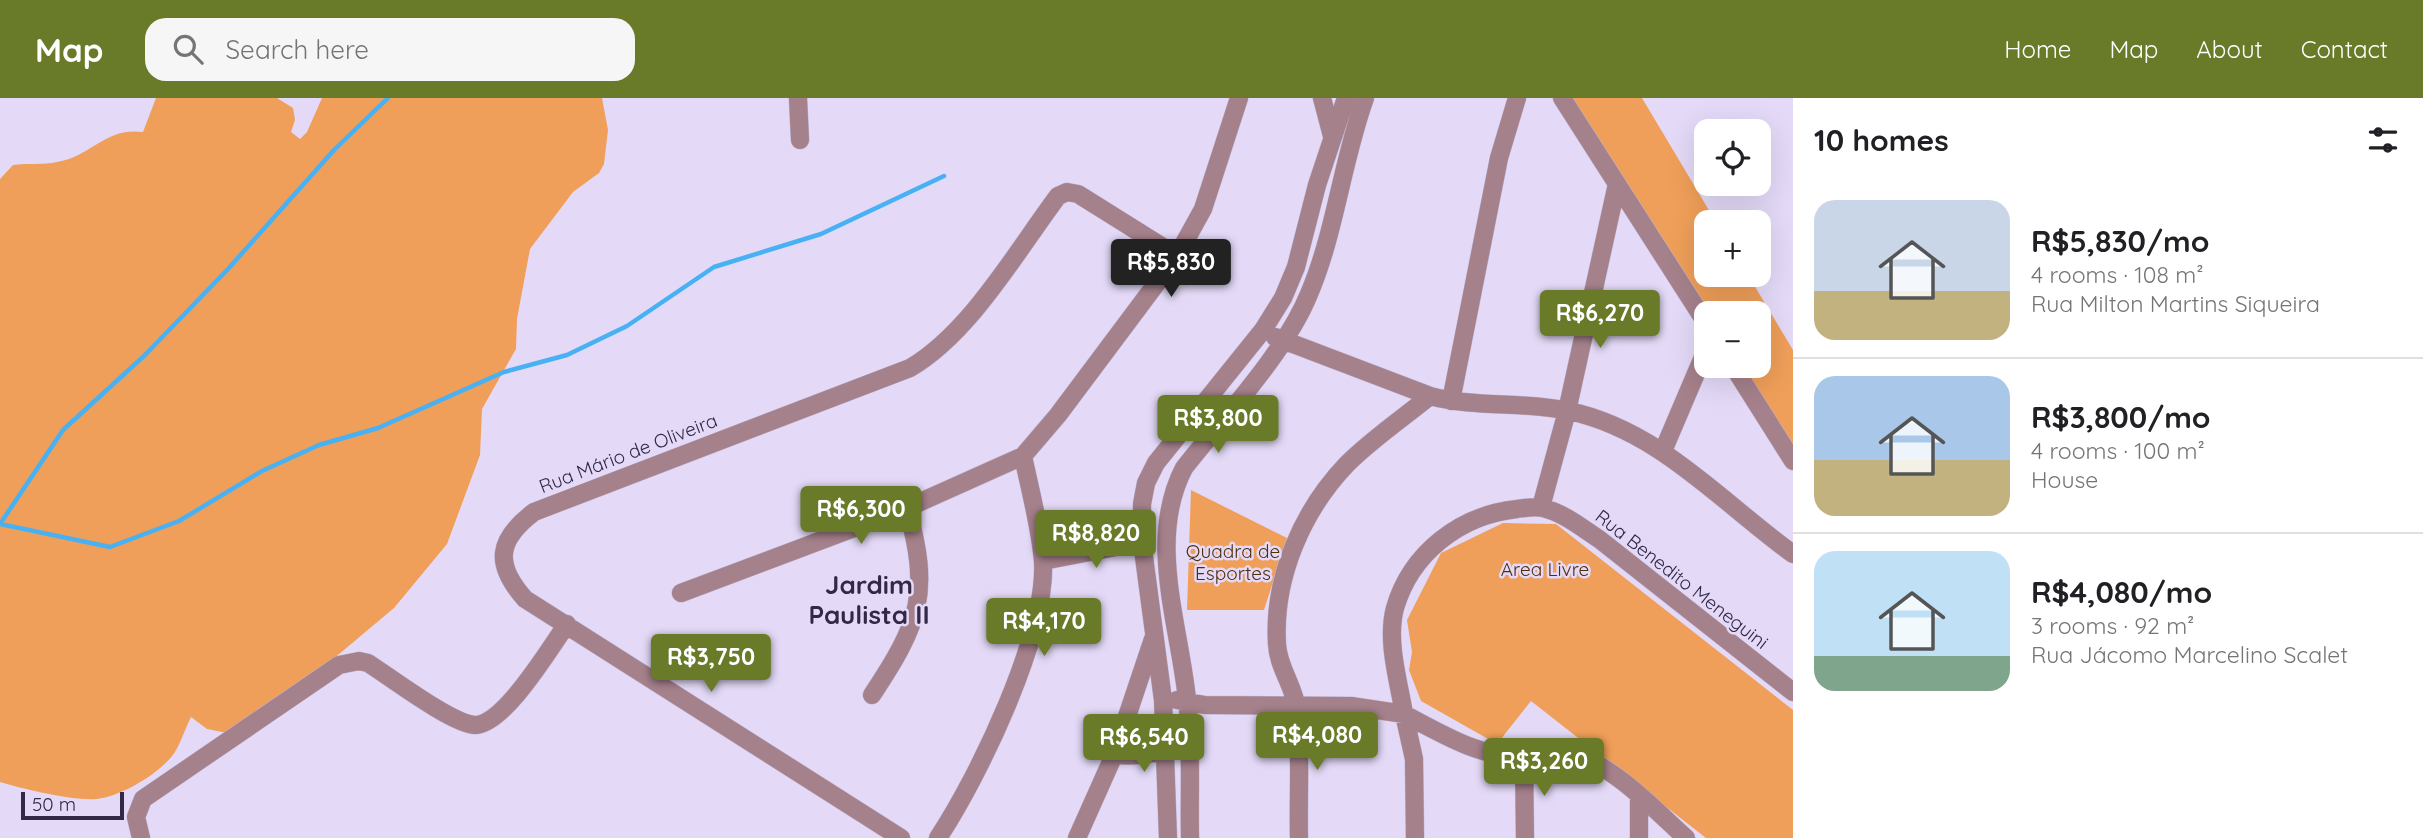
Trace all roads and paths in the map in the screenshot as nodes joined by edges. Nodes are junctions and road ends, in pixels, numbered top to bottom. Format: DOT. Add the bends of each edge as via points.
graph roads {
  1 [pos="798,98"];
  2 [pos="1239,98"];
  3 [pos="1322,98"];
  4 [pos="1346,98"];
  5 [pos="1365,98"];
  6 [pos="1517,98"];
  7 [pos="1562,98"];
  8 [pos="1332,136"];
  9 [pos="800,140"];
  10 [pos="1617,184"];
  11 [pos="1177,256"];
  12 [pos="1694,304"];
  13 [pos="1263,330"];
  14 [pos="1283,341"];
  15 [pos="1694,378"];
  16 [pos="1741,378"];
  17 [pos="1430,396"];
  18 [pos="1451,401"];
  19 [pos="1567,411"];
  20 [pos="1663,451"];
  21 [pos="1023,456"];
  22 [pos="1793,461"];
  23 [pos="1541,507"];
  24 [pos="908,508"];
  25 [pos="1142,541"];
  26 [pos="1790,547"];
  27 [pos="1043,561"];
  28 [pos="681,593"];
  29 [pos="567,624"];
  30 [pos="1155,633"];
  31 [pos="1793,692"];
  32 [pos="872,695"];
  33 [pos="1163,699"];
  34 [pos="1196,703"];
  35 [pos="1297,706"];
  36 [pos="1404,715"];
  37 [pos="1188,724"];
  38 [pos="1167,747"];
  39 [pos="1114,755"];
  40 [pos="1524,758"];
  41 [pos="1639,796"];
  42 [pos="136,837"];
  43 [pos="901,838"];
  44 [pos="939,838"];
  45 [pos="1077,838"];
  46 [pos="1168,838"];
  47 [pos="1190,838"];
  48 [pos="1299,838"];
  49 [pos="1415,838"];
  50 [pos="1525,838"];
  51 [pos="1639,838"];
  52 [pos="1686,838"];
  1 -- 9 [label="street"];
  2 -- 11 [label="street" via="1203,209"];
  3 -- 8 [label="street"];
  4 -- 8 [label="street"];
  5 -- 14 [label="street" via="1321,260 1308,296"];
  6 -- 18 [label="street" via="1499,158"];
  7 -- 10 [label="street"];
  8 -- 13 [label="street" via="1296,267"];
  10 -- 12 [label="street"];
  10 -- 19 [label="street"];
  11 -- 21 [label="street"];
  11 -- 29 [label="street, Rua Mário de Oliveira" via="1078,194 1067,192 1058,196 955,334 934,354 910,368 534,512 515,526 505,547 503,566 525,599"];
  13 -- 14 [label="street"];
  13 -- 25 [label="street" via="1156,463 1142,504"];
  14 -- 17 [label="street"];
  14 -- 34 [label="street" via="1184,468 1172,491 1166,554"];
  15 -- 20 [label="street"];
  16 -- 22 [label="street"];
  17 -- 18 [label="street"];
  17 -- 35 [label="street" via="1348,464 1312,509 1290,553 1278,604 1276,643 1280,668"];
  18 -- 19 [label="street"];
  19 -- 20 [label="street" via="1602,421"];
  19 -- 23 [label="street"];
  20 -- 26 [label="street"];
  21 -- 24 [label="street"];
  21 -- 27 [label="street"];
  23 -- 31 [label="street, Rua Benedito Meneguini" via="1599,539"];
  23 -- 36 [label="street" via="1503,511 1460,527 1438,540 1409,574 1394,610 1393,642"];
  24 -- 28 [label="street"];
  24 -- 32 [label="street" via="920,551 917,607 902,650"];
  25 -- 27 [label="street"];
  25 -- 30 [label="street"];
  27 -- 44 [label="street" via="1033,634 993,738"];
  29 -- 42 [label="street" via="501,712 474,725 454,718 368,663 339,665 143,799 136,817"];
  29 -- 43 [label="street, Rua Mário de Oliveira"];
  30 -- 33 [label="street"];
  30 -- 39 [label="street"];
  33 -- 34 [label="street"];
  33 -- 38 [label="street"];
  34 -- 35 [label="street"];
  34 -- 37 [label="street"];
  35 -- 36 [label="street" via="1351,706"];
  35 -- 48 [label="street"];
  36 -- 40 [label="street" via="1468,747"];
  36 -- 49 [label="street" via="1414,760"];
  37 -- 38 [label="street"];
  37 -- 47 [label="street"];
  38 -- 39 [label="street" via="1152,753"];
  38 -- 46 [label="street"];
  39 -- 45 [label="street"];
  40 -- 41 [label="street" via="1562,752 1576,755"];
  40 -- 50 [label="street"];
  41 -- 51 [label="street"];
  41 -- 52 [label="street"];
}
